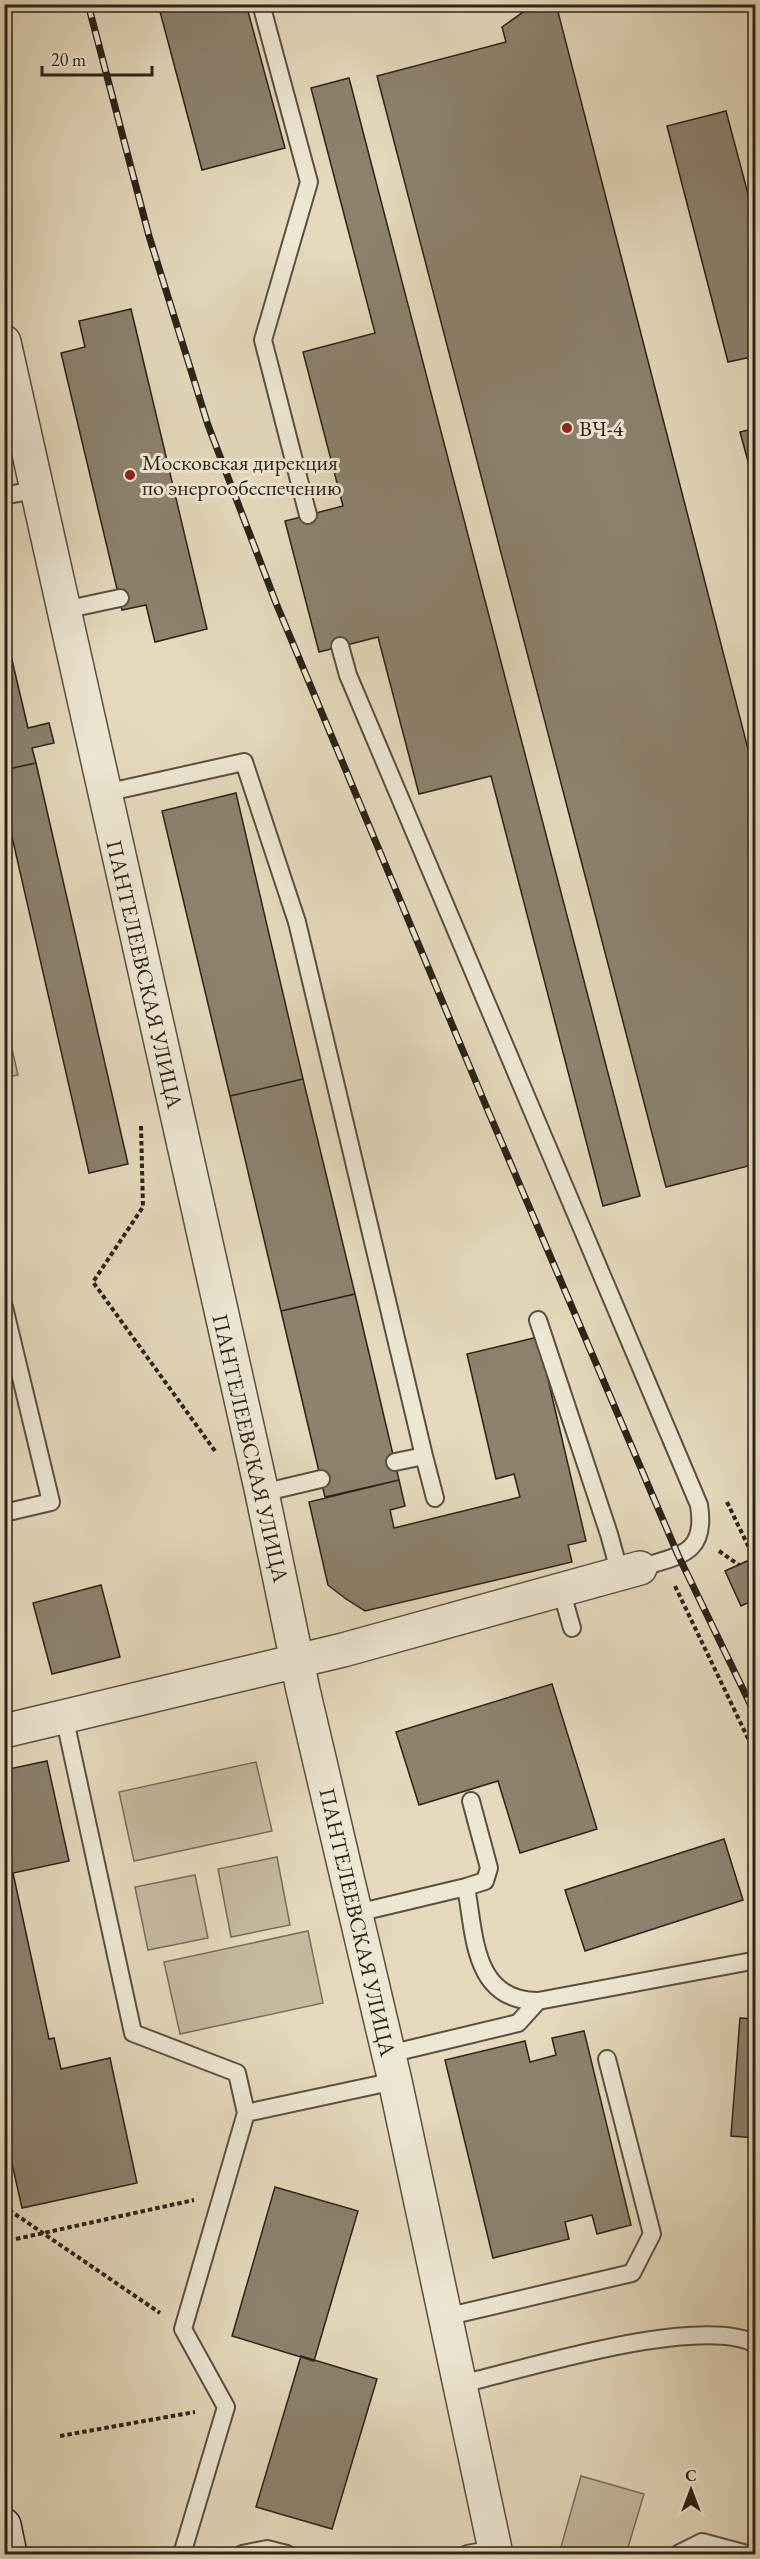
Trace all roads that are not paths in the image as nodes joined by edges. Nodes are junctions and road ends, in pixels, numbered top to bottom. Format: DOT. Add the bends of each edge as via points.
graph roads {
  1 [pos="261,4"];
  2 [pos="4,342"];
  3 [pos="37,489"];
  4 [pos="4,496"];
  5 [pos="308,515"];
  6 [pos="120,598"];
  7 [pos="64,610"];
  8 [pos="340,646"];
  9 [pos="105,793"];
  10 [pos="4,1307"];
  11 [pos="538,1320"];
  12 [pos="424,1455"];
  13 [pos="395,1462"];
  14 [pos="321,1479"];
  15 [pos="260,1487"];
  16 [pos="435,1498"];
  17 [pos="4,1513"];
  18 [pos="641,1568"];
  19 [pos="561,1590"];
  20 [pos="572,1628"];
  21 [pos="297,1661"];
  22 [pos="63,1716"];
  23 [pos="4,1731"];
  24 [pos="471,1801"];
  25 [pos="466,1887"];
  26 [pos="357,1913"];
  27 [pos="752,1961"];
  28 [pos="538,2001"];
  29 [pos="607,2059"];
  30 [pos="392,2068"];
  31 [pos="246,2113"];
  32 [pos="445,2318"];
  33 [pos="756,2344"];
  34 [pos="461,2384"];
  35 [pos="4,2524"];
  36 [pos="486,2552"];
  37 [pos="10,2554"];
  38 [pos="182,2554"];
  39 [pos="242,2554"];
  40 [pos="287,2554"];
  41 [pos="678,2554"];
  42 [pos="747,2554"];
  1 -- 5 [label="lane" via="309,182 263,340"];
  2 -- 3 [label="street, ПАНТЕЛЕЕВСКАЯ УЛИЦА"];
  3 -- 4 [label="lane"];
  3 -- 7 [label="street, ПАНТЕЛЕЕВСКАЯ УЛИЦА"];
  6 -- 7 [label="lane"];
  7 -- 9 [label="street, ПАНТЕЛЕЕВСКАЯ УЛИЦА"];
  8 -- 18 [label="lane" via="348,675 699,1505 701,1522 690,1550"];
  9 -- 12 [label="lane" via="244,762 297,922"];
  9 -- 15 [label="street, ПАНТЕЛЕЕВСКАЯ УЛИЦА"];
  10 -- 17 [label="lane" via="51,1502"];
  11 -- 18 [label="lane" via="609,1534"];
  12 -- 13 [label="lane"];
  12 -- 16 [label="lane"];
  14 -- 15 [label="lane"];
  15 -- 21 [label="street, ПАНТЕЛЕЕВСКАЯ УЛИЦА"];
  18 -- 19 [label="street"];
  19 -- 20 [label="lane"];
  19 -- 21 [label="street"];
  21 -- 22 [label="street"];
  21 -- 26 [label="street, ПАНТЕЛЕЕВСКАЯ УЛИЦА"];
  22 -- 23 [label="street"];
  22 -- 31 [label="lane" via="133,2033 237,2073"];
  24 -- 25 [label="lane" via="489,1875 485,1881"];
  25 -- 26 [label="lane"];
  25 -- 28 [label="lane" via="485,1973 507,1995 522,2001"];
  26 -- 30 [label="street, ПАНТЕЛЕЕВСКАЯ УЛИЦА"];
  27 -- 28 [label="lane"];
  28 -- 30 [label="lane" via="518,2023"];
  29 -- 32 [label="lane" via="652,2234 632,2272"];
  30 -- 31 [label="lane"];
  30 -- 32 [label="street, ПАНТЕЛЕЕВСКАЯ УЛИЦА"];
  31 -- 38 [label="lane" via="183,2329 225,2407"];
  32 -- 34 [label="street, ПАНТЕЛЕЕВСКАЯ УЛИЦА"];
  33 -- 34 [label="lane" via="743,2337 690,2335 635,2342"];
  34 -- 36 [label="street, ПАНТЕЛЕЕВСКАЯ УЛИЦА"];
  35 -- 37 [label="street"];
  39 -- 40 [label="lane" via="267,2548"];
  41 -- 42 [label="lane" via="702,2542"];
}
